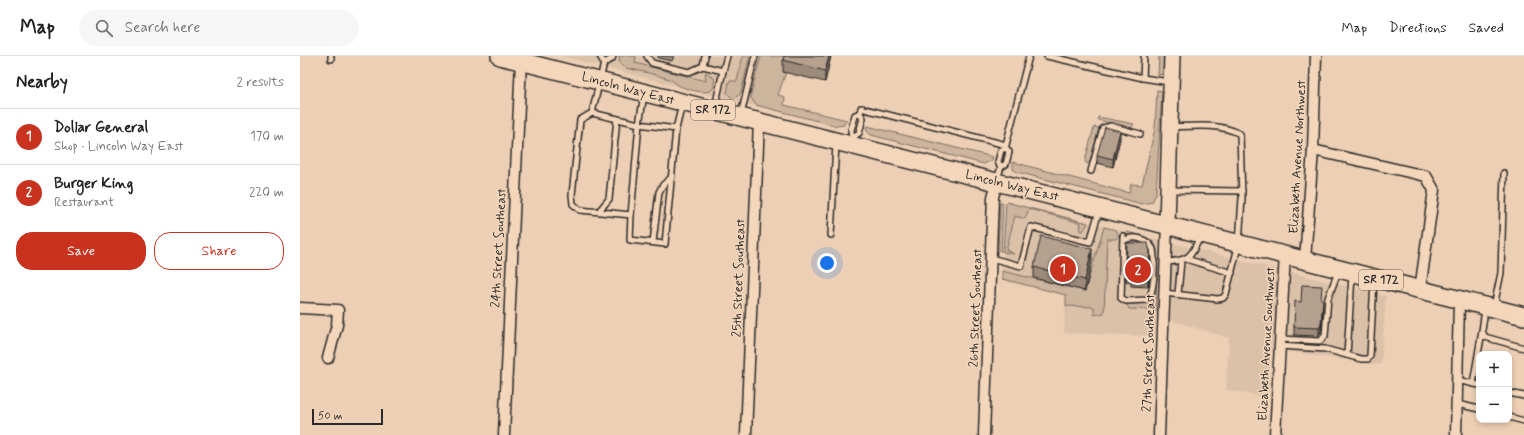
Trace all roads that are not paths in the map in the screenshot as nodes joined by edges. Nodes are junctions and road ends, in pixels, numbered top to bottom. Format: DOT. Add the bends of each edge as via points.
graph roads {
  1 [pos="500,56"];
  2 [pos="600,56"];
  3 [pos="613,56"];
  4 [pos="647,56"];
  5 [pos="705,56"];
  6 [pos="728,56"];
  7 [pos="755,56"];
  8 [pos="1029,56"];
  9 [pos="1047,56"];
  10 [pos="1144,56"];
  11 [pos="1172,56"];
  12 [pos="1316,56"];
  13 [pos="522,59"];
  14 [pos="604,63"];
  15 [pos="703,66"];
  16 [pos="723,72"];
  17 [pos="1142,78"];
  18 [pos="600,81"];
  19 [pos="1172,83"];
  20 [pos="644,92"];
  21 [pos="683,103"];
  22 [pos="714,110"];
  23 [pos="592,113"];
  24 [pos="860,113"];
  25 [pos="740,117"];
  26 [pos="617,119"];
  27 [pos="758,121"];
  28 [pos="639,124"];
  29 [pos="1169,127"];
  30 [pos="676,129"];
  31 [pos="1140,134"];
  32 [pos="846,141"];
  33 [pos="1006,146"];
  34 [pos="1313,150"];
  35 [pos="1091,171"];
  36 [pos="1504,172"];
  37 [pos="999,175"];
  38 [pos="672,178"];
  39 [pos="1168,190"];
  40 [pos="1242,191"];
  41 [pos="1100,208"];
  42 [pos="600,211"];
  43 [pos="631,215"];
  44 [pos="1167,224"];
  45 [pos="1202,233"];
  46 [pos="831,235"];
  47 [pos="1123,238"];
  48 [pos="653,242"];
  49 [pos="1238,243"];
  50 [pos="1285,254"];
  51 [pos="991,258"];
  52 [pos="1184,260"];
  53 [pos="1305,260"];
  54 [pos="1166,262"];
  55 [pos="1345,270"];
  56 [pos="1232,273"];
  57 [pos="1375,278"];
  58 [pos="1420,290"];
  59 [pos="1164,293"];
  60 [pos="1178,294"];
  61 [pos="1459,300"];
  62 [pos="300,308"];
  63 [pos="1490,308"];
  64 [pos="1524,316"];
  65 [pos="1482,331"];
  66 [pos="1325,336"];
  67 [pos="1280,343"];
  68 [pos="1524,348"];
  69 [pos="1325,349"];
  70 [pos="1480,351"];
  71 [pos="1347,355"];
  72 [pos="328,358"];
  73 [pos="1457,380"];
  74 [pos="1476,385"];
  75 [pos="1512,394"];
  76 [pos="1524,396"];
  77 [pos="1457,404"];
  78 [pos="1476,408"];
  79 [pos="1512,418"];
  80 [pos="1524,421"];
  81 [pos="504,435"];
  82 [pos="746,435"];
  83 [pos="984,435"];
  84 [pos="1158,435"];
  85 [pos="1275,435"];
  86 [pos="1456,435"];
  1 -- 13 [label="main road, Lincoln Way East / SR 172"];
  2 -- 14 [label="lane"];
  3 -- 14 [label="lane"];
  4 -- 15 [label="lane" via="652,63 689,72"];
  5 -- 15 [label="lane"];
  6 -- 16 [label="lane"];
  7 -- 25 [label="lane"];
  8 -- 33 [label="lane"];
  9 -- 17 [label="lane"];
  10 -- 17 [label="lane"];
  11 -- 19 [label="street"];
  12 -- 34 [label="street, Elizabeth Avenue Northwest"];
  13 -- 18 [label="main road, Lincoln Way East / SR 172"];
  13 -- 81 [label="street, 24th Street Southeast"];
  14 -- 18 [label="lane"];
  15 -- 16 [label="lane"];
  16 -- 22 [label="lane"];
  17 -- 19 [label="lane"];
  18 -- 20 [label="main road, Lincoln Way East / SR 172"];
  18 -- 23 [label="lane"];
  19 -- 29 [label="street"];
  20 -- 21 [label="main road, Lincoln Way East / SR 172"];
  20 -- 28 [label="lane"];
  21 -- 22 [label="main road, Lincoln Way East / SR 172"];
  21 -- 30 [label="lane"];
  22 -- 25 [label="main road, Lincoln Way East / SR 172"];
  23 -- 26 [label="lane"];
  23 -- 42 [label="lane" via="580,120 572,195 573,204 580,210"];
  24 -- 32 [label="lane" via="855,115"];
  24 -- 32 [label="lane" via="863,118 859,133"];
  24 -- 33 [label="lane" via="862,108"];
  25 -- 27 [label="main road, Lincoln Way East / SR 172"];
  26 -- 28 [label="lane"];
  26 -- 42 [label="lane" via="609,199"];
  27 -- 32 [label="main road, Lincoln Way East / SR 172"];
  27 -- 82 [label="street, 25th Street Southeast"];
  28 -- 30 [label="lane"];
  28 -- 43 [label="lane"];
  29 -- 39 [label="street"];
  29 -- 40 [label="lane" via="1229,128 1240,134"];
  30 -- 38 [label="lane"];
  31 -- 35 [label="lane" via="1111,126 1103,128"];
  32 -- 37 [label="main road, Lincoln Way East / SR 172"];
  32 -- 46 [label="lane"];
  33 -- 37 [label="lane" via="1009,152 1006,164"];
  33 -- 37 [label="lane" via="1000,150"];
  34 -- 53 [label="street, Elizabeth Avenue Northwest"];
  34 -- 58 [label="street" via="1426,176 1434,190"];
  36 -- 63 [label="lane" via="1500,273"];
  37 -- 41 [label="main road, Lincoln Way East / SR 172"];
  37 -- 51 [label="street, 26th Street Southeast" via="993,197"];
  38 -- 48 [label="lane" via="659,192"];
  38 -- 48 [label="lane" via="665,244"];
  39 -- 40 [label="lane"];
  39 -- 44 [label="street"];
  40 -- 49 [label="lane"];
  41 -- 44 [label="main road, Lincoln Way East / SR 172"];
  41 -- 51 [label="lane" via="1090,242 1031,227 1021,266"];
  42 -- 43 [label="lane"];
  43 -- 48 [label="lane" via="630,240"];
  44 -- 45 [label="main road, Lincoln Way East / SR 172"];
  44 -- 54 [label="street, 27th Street Southeast"];
  45 -- 49 [label="main road, Lincoln Way East / SR 172"];
  45 -- 52 [label="lane" via="1195,250"];
  47 -- 47 [label="lane" via="1121,298 1126,301 1147,300 1153,289 1153,249 1146,241"];
  49 -- 50 [label="main road, Lincoln Way East / SR 172"];
  49 -- 56 [label="lane"];
  50 -- 53 [label="main road, Lincoln Way East / SR 172"];
  50 -- 67 [label="street, Elizabeth Avenue Southwest"];
  51 -- 83 [label="street, 26th Street Southeast"];
  52 -- 54 [label="lane"];
  52 -- 56 [label="lane"];
  52 -- 60 [label="lane"];
  53 -- 55 [label="main road, Lincoln Way East / SR 172"];
  54 -- 59 [label="street, 27th Street Southeast"];
  55 -- 57 [label="main road, Lincoln Way East / SR 172"];
  55 -- 66 [label="lane" via="1328,298"];
  55 -- 71 [label="lane"];
  56 -- 60 [label="lane" via="1223,298"];
  57 -- 58 [label="main road, Lincoln Way East / SR 172"];
  57 -- 71 [label="lane" via="1370,356 1368,359 1360,359"];
  58 -- 61 [label="main road, Lincoln Way East / SR 172"];
  59 -- 60 [label="lane"];
  59 -- 84 [label="street, 27th Street Southeast"];
  61 -- 63 [label="main road, Lincoln Way East / SR 172"];
  61 -- 73 [label="street"];
  62 -- 72 [label="street" via="338,310 337,326"];
  63 -- 64 [label="main road, Lincoln Way East / SR 172"];
  63 -- 65 [label="lane"];
  65 -- 68 [label="lane" via="1485,337"];
  65 -- 70 [label="lane"];
  66 -- 67 [label="lane" via="1320,341"];
  66 -- 69 [label="lane"];
  67 -- 69 [label="lane"];
  67 -- 85 [label="street, Elizabeth Avenue Southwest"];
  69 -- 71 [label="lane"];
  73 -- 74 [label="lane"];
  73 -- 77 [label="street"];
  75 -- 76 [label="lane"];
  77 -- 78 [label="lane"];
  77 -- 86 [label="street"];
  79 -- 80 [label="lane"];
}
